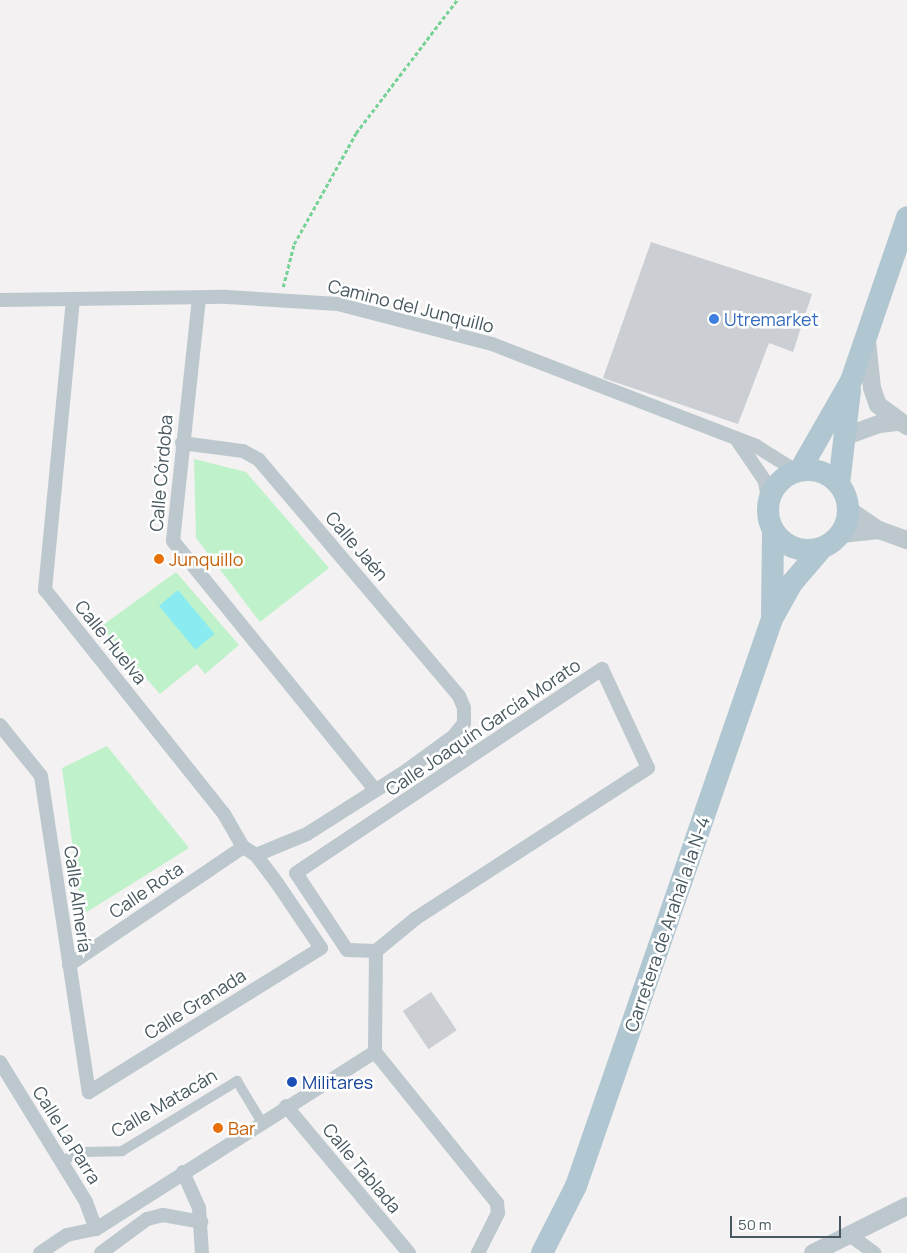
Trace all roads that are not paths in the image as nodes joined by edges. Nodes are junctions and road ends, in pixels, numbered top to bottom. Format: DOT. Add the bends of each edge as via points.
graph roads {
  1 [pos="907,218"];
  2 [pos="199,298"];
  3 [pos="0,300"];
  4 [pos="73,301"];
  5 [pos="867,336"];
  6 [pos="851,381"];
  7 [pos="902,424"];
  8 [pos="846,436"];
  9 [pos="737,440"];
  10 [pos="182,443"];
  11 [pos="798,471"];
  12 [pos="839,484"];
  13 [pos="768,500"];
  14 [pos="849,510"];
  15 [pos="880,530"];
  16 [pos="773,531"];
  17 [pos="841,534"];
  18 [pos="907,540"];
  19 [pos="822,548"];
  20 [pos="772,619"];
  21 [pos="0,725"];
  22 [pos="375,790"];
  23 [pos="243,847"];
  24 [pos="256,855"];
  25 [pos="321,948"];
  26 [pos="376,951"];
  27 [pos="69,964"];
  28 [pos="375,1052"];
  29 [pos="0,1062"];
  30 [pos="89,1092"];
  31 [pos="286,1106"];
  32 [pos="261,1121"];
  33 [pos="61,1161"];
  34 [pos="183,1172"];
  35 [pos="907,1206"];
  36 [pos="201,1222"];
  37 [pos="557,1228"];
  38 [pos="96,1229"];
  39 [pos="852,1236"];
  40 [pos="40,1253"];
  41 [pos="101,1253"];
  42 [pos="202,1253"];
  43 [pos="409,1253"];
  44 [pos="478,1253"];
  45 [pos="542,1253"];
  46 [pos="553,1253"];
  47 [pos="813,1253"];
  48 [pos="874,1253"];
  1 -- 5 [label="main road"];
  2 -- 4 [label="street, Camino del Junquillo"];
  2 -- 9 [label="street, Camino del Junquillo" via="338,304 492,344"];
  2 -- 10 [label="street, Calle Córdoba"];
  3 -- 4 [label="street, Camino del Junquillo"];
  4 -- 23 [label="street, Calle Huelva" via="45,590 224,814"];
  5 -- 6 [label="main road"];
  5 -- 7 [label="street" via="872,388 878,405"];
  6 -- 8 [label="main road"];
  6 -- 11 [label="main road"];
  7 -- 8 [label="street" via="879,424"];
  8 -- 12 [label="main road"];
  9 -- 11 [label="street, Camino del Junquillo" via="756,446"];
  9 -- 13 [label="street" via="765,481"];
  10 -- 22 [label="street, Calle Córdoba" via="173,541"];
  10 -- 22 [label="street, Calle Jaén" via="243,451 258,460 460,696 464,723 454,736"];
  11 -- 12 [label="main road" via="822,472"];
  11 -- 13 [label="main road" via="779,482"];
  12 -- 14 [label="main road"];
  13 -- 16 [label="main road" via="767,514"];
  14 -- 15 [label="street"];
  14 -- 17 [label="main road"];
  15 -- 17 [label="street"];
  15 -- 18 [label="street"];
  16 -- 19 [label="main road" via="789,546 811,551"];
  16 -- 20 [label="main road, Carretera de Arahal a la N-4"];
  17 -- 19 [label="main road"];
  19 -- 20 [label="main road, Carretera de Arahal a la N-4" via="792,583"];
  20 -- 37 [label="main road, Carretera de Arahal a la N-4" via="632,1027"];
  21 -- 27 [label="street, Calle Almería" via="41,776"];
  22 -- 24 [label="street" via="307,834"];
  23 -- 24 [label="street, Calle Huelva"];
  23 -- 27 [label="street, Calle Rota"];
  24 -- 25 [label="street, Calle Huelva"];
  25 -- 30 [label="street, Calle Granada"];
  26 -- 26 [label="street, Calle Joaquín García Morato" via="415,919 648,768 602,669 296,873 347,950"];
  26 -- 28 [label="street"];
  27 -- 30 [label="street, Calle Almería"];
  28 -- 31 [label="street"];
  28 -- 44 [label="street" via="488,1190 498,1213"];
  29 -- 33 [label="street, Calle La Parra"];
  31 -- 32 [label="street"];
  31 -- 43 [label="street, Calle Tablada"];
  32 -- 33 [label="street, Calle Matacán" via="236,1080 122,1150 83,1152"];
  32 -- 34 [label="street"];
  33 -- 38 [label="street, Calle La Parra" via="86,1202"];
  34 -- 36 [label="street" via="196,1196"];
  34 -- 38 [label="street"];
  35 -- 39 [label="street"];
  36 -- 41 [label="street" via="163,1215 147,1219"];
  36 -- 42 [label="street"];
  37 -- 45 [label="main road, Carretera de Arahal a la N-4"];
  37 -- 46 [label="main road, Carretera de Arahal a la N-4"];
  38 -- 40 [label="street" via="67,1235"];
  39 -- 47 [label="street"];
  39 -- 48 [label="street"];
}
